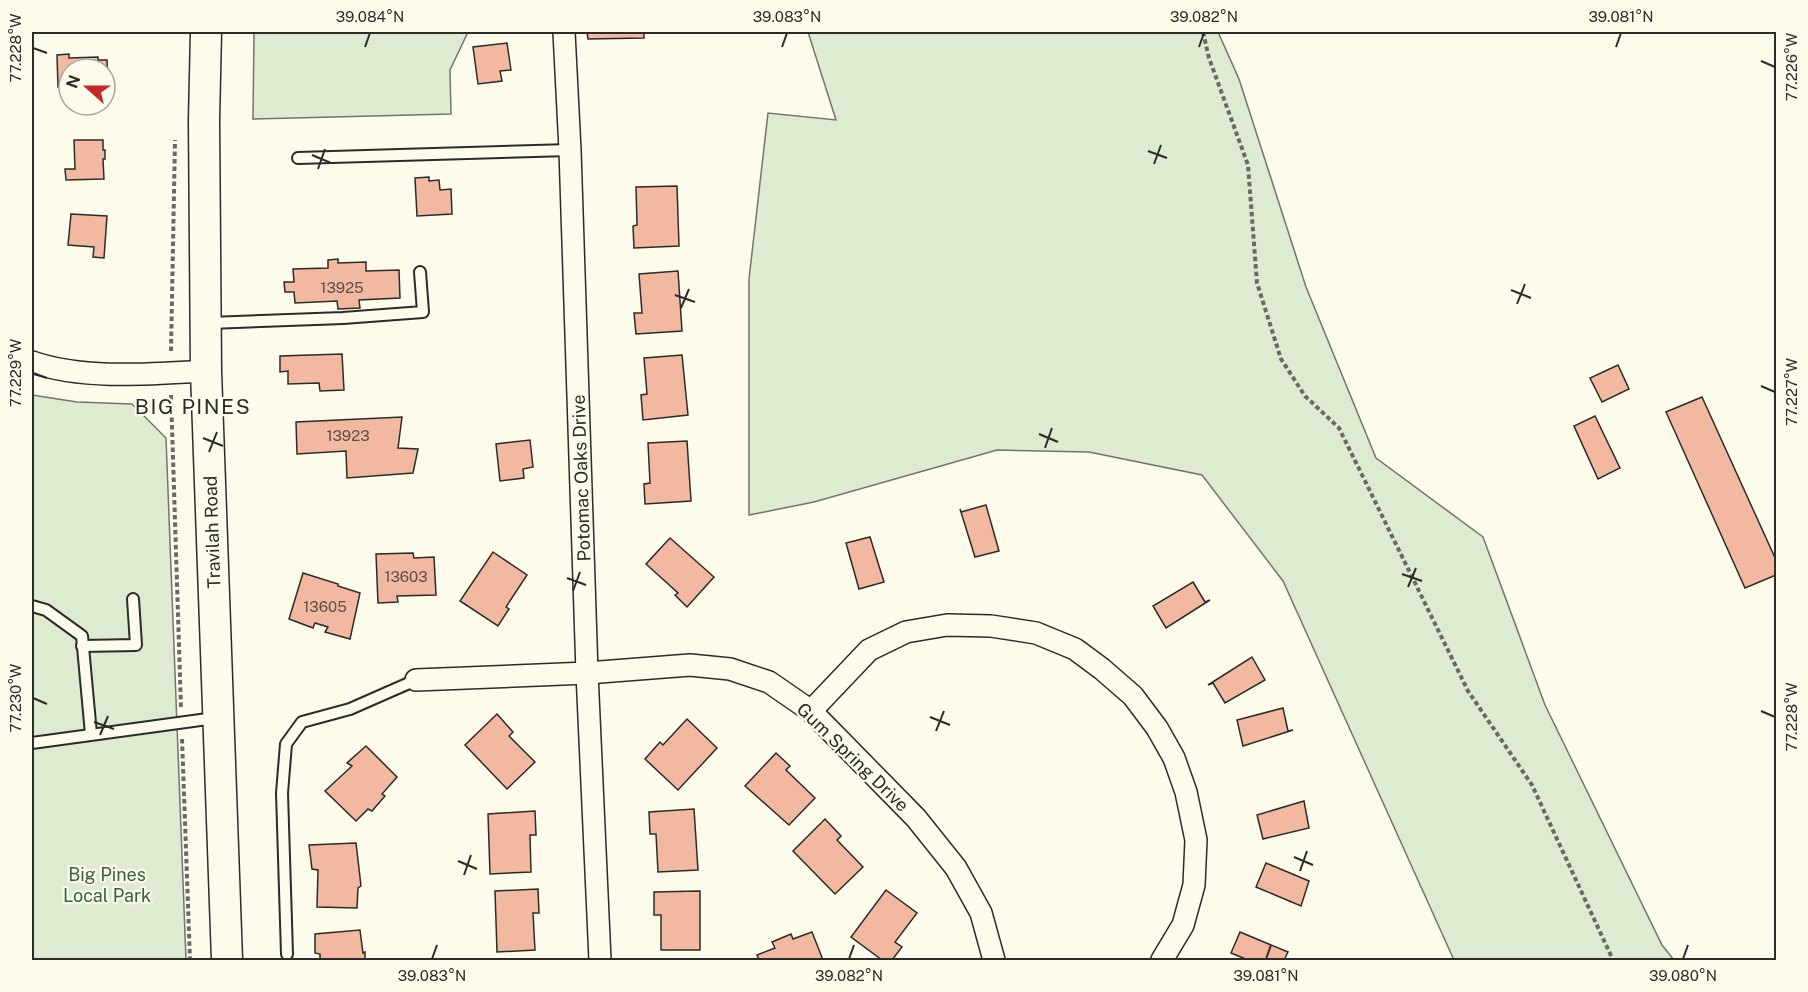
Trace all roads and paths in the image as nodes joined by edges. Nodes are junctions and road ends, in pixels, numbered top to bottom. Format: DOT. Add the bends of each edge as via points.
graph roads {
  1 [pos="206,32"];
  2 [pos="564,32"];
  3 [pos="1203,32"];
  4 [pos="175,136"];
  5 [pos="570,150"];
  6 [pos="298,158"];
  7 [pos="420,272"];
  8 [pos="206,324"];
  9 [pos="32,362"];
  10 [pos="206,371"];
  11 [pos="171,373"];
  12 [pos="133,599"];
  13 [pos="32,606"];
  14 [pos="82,646"];
  15 [pos="588,673"];
  16 [pos="416,680"];
  17 [pos="811,711"];
  18 [pos="218,718"];
  19 [pos="181,723"];
  20 [pos="91,734"];
  21 [pos="32,743"];
  22 [pos="287,954"];
  23 [pos="189,960"];
  24 [pos="227,960"];
  25 [pos="600,960"];
  26 [pos="994,960"];
  27 [pos="1162,960"];
  28 [pos="1613,960"];
  1 -- 8 [label="main road, Travilah Road"];
  2 -- 5 [label="street, Potomac Oaks Drive"];
  3 -- 28 [label="path" via="1248,165 1257,283 1281,359 1305,396 1339,428 1468,691 1532,784"];
  4 -- 11 [label="path"];
  5 -- 6 [label="lane"];
  5 -- 15 [label="street, Potomac Oaks Drive"];
  7 -- 8 [label="lane" via="423,312"];
  8 -- 10 [label="main road, Travilah Road"];
  9 -- 11 [label="street" via="51,369 124,375"];
  10 -- 11 [label="street"];
  10 -- 18 [label="main road, Travilah Road"];
  11 -- 19 [label="path"];
  12 -- 14 [label="lane" via="136,645"];
  13 -- 14 [label="lane" via="46,610 82,636"];
  14 -- 20 [label="lane"];
  15 -- 16 [label="street, Gum Spring Drive"];
  15 -- 17 [label="street, Gum Spring Drive" via="690,665 730,669 770,682"];
  15 -- 25 [label="street, Potomac Oaks Drive"];
  16 -- 22 [label="lane" via="350,709 302,722 286,744 282,794"];
  17 -- 26 [label="street, Gum Spring Drive" via="916,818 956,868 981,913"];
  17 -- 27 [label="street" via="869,651 906,633 947,625 991,626 1036,633 1084,656 1133,696 1158,728 1186,792 1196,840 1194,885 1183,925"];
  18 -- 19 [label="lane"];
  18 -- 24 [label="main road, Travilah Road"];
  19 -- 20 [label="lane"];
  19 -- 23 [label="path"];
  20 -- 21 [label="lane"];
}
